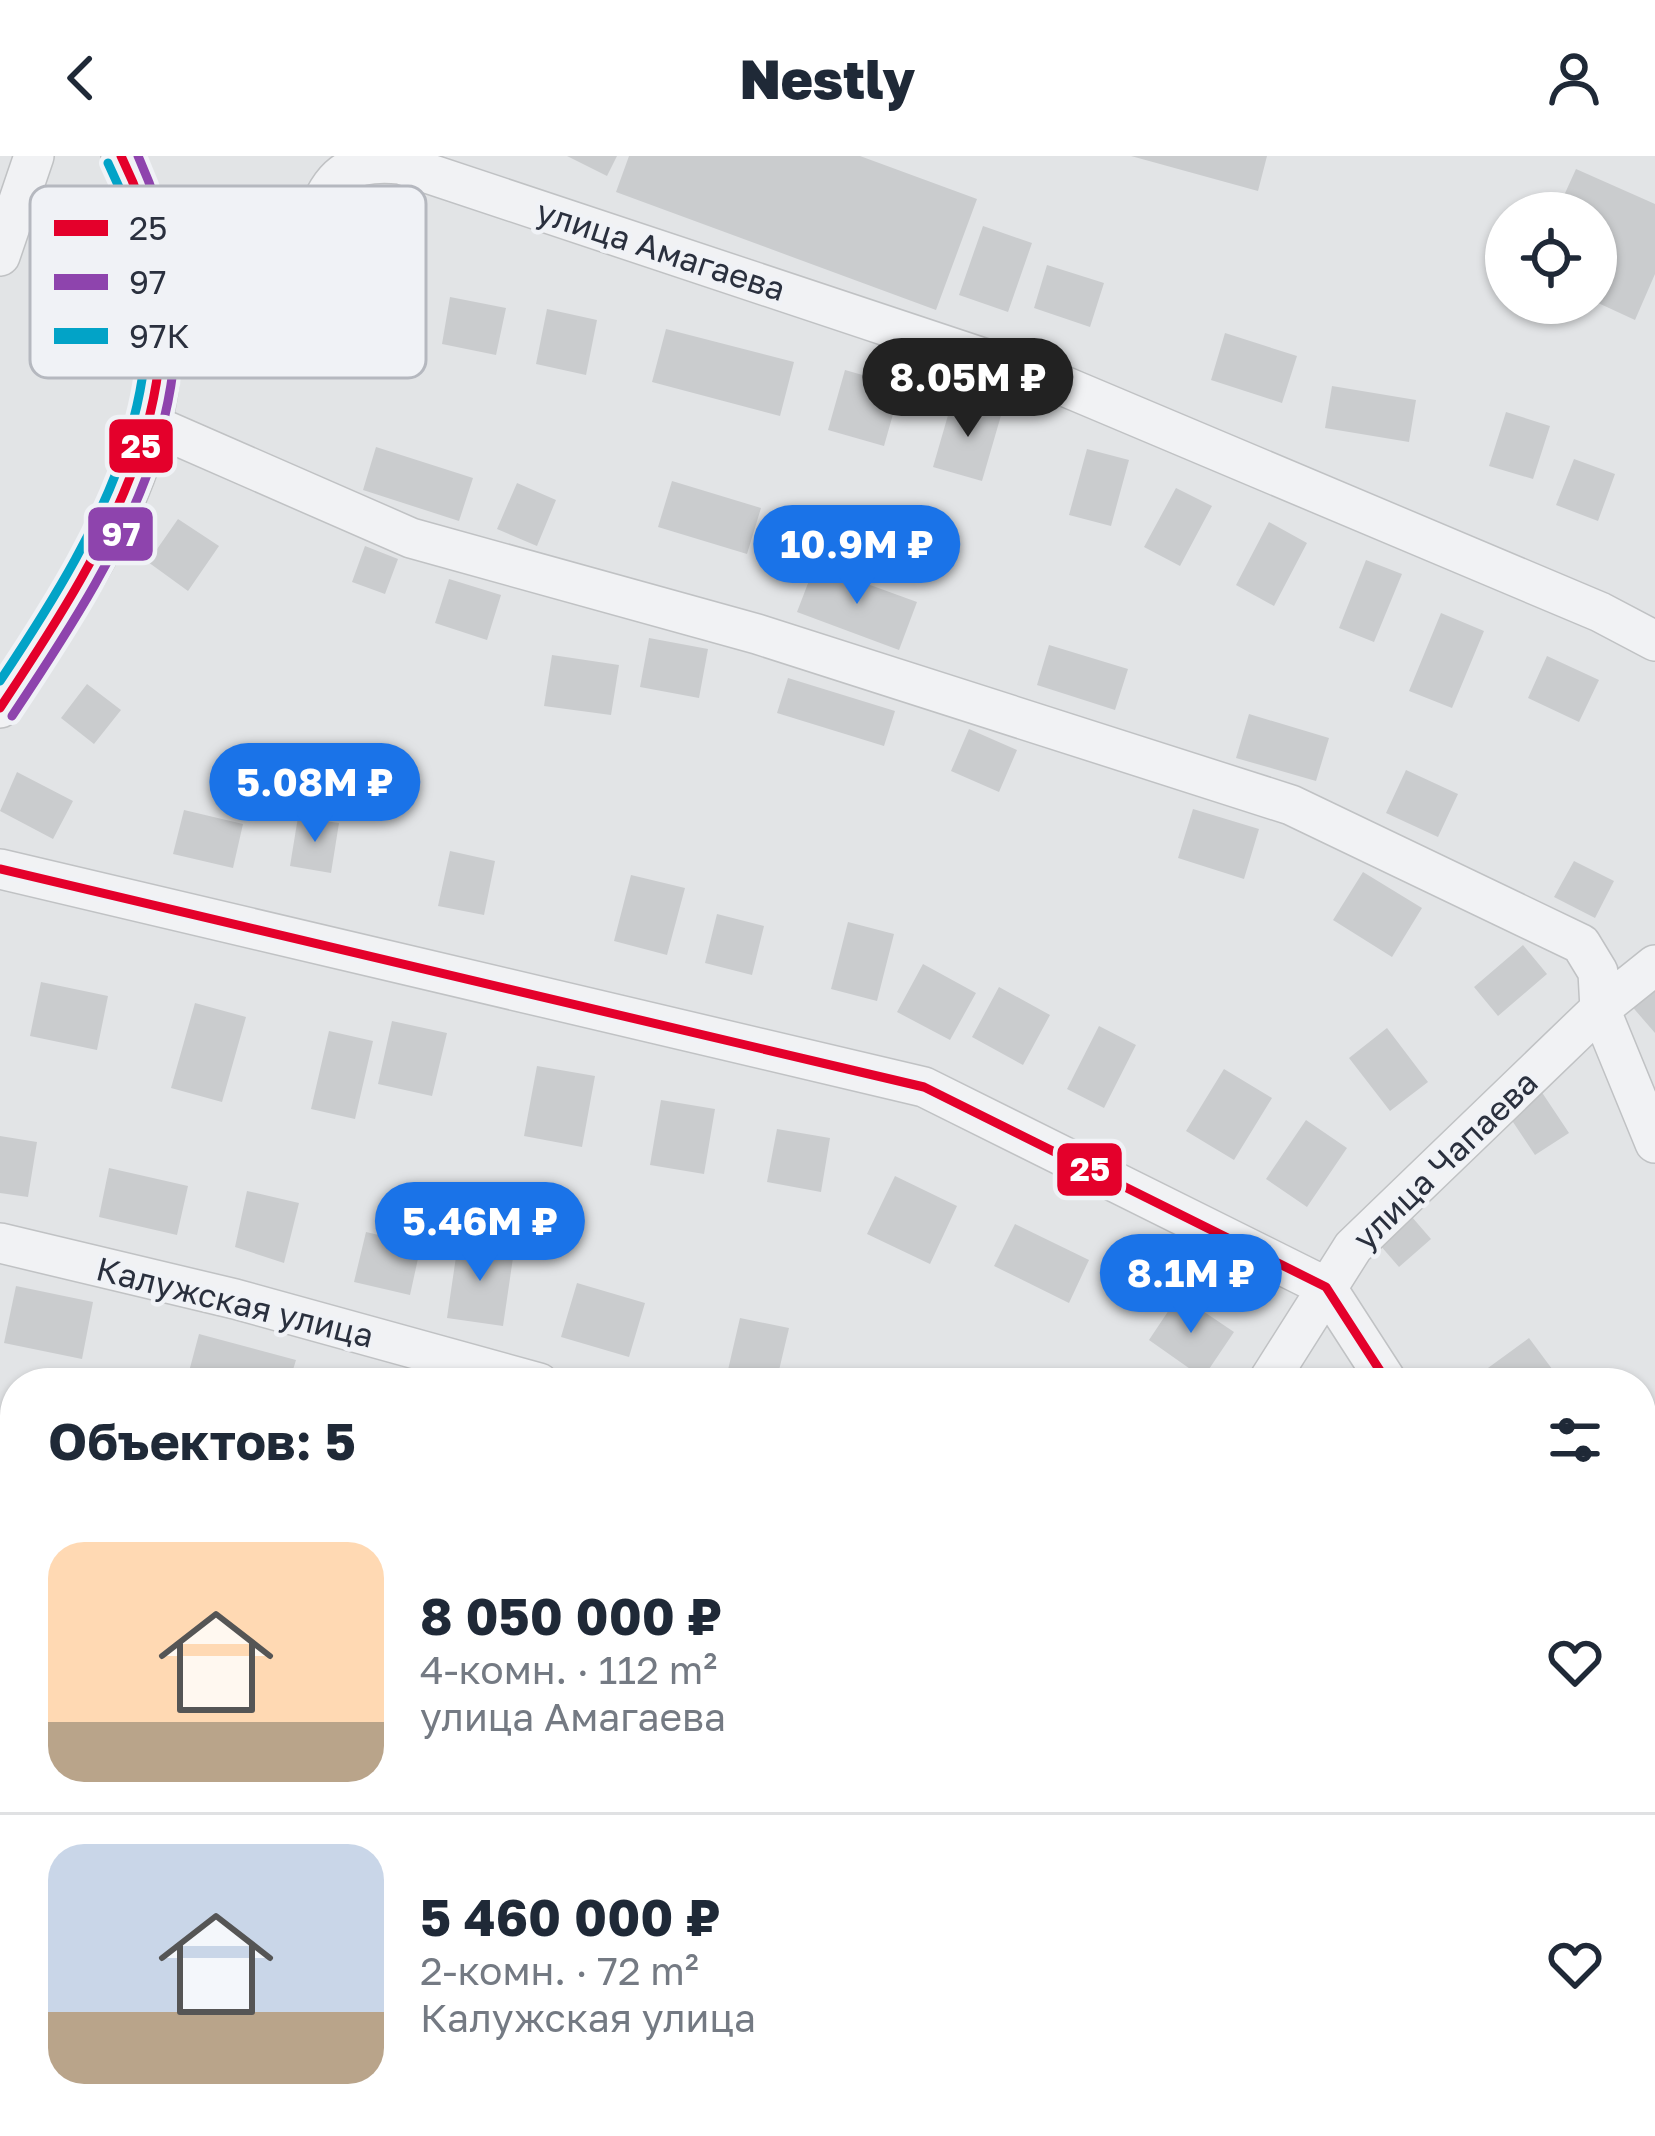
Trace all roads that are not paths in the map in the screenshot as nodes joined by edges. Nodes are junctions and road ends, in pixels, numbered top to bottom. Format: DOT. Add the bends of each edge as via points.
graph roads {
  1 [pos="34,156"];
  2 [pos="121,156"];
  3 [pos="130,186"];
  4 [pos="331,186"];
  5 [pos="0,256"];
  6 [pos="157,378"];
  7 [pos="155,426"];
  8 [pos="1655,641"];
  9 [pos="0,708"];
  10 [pos="0,869"];
  11 [pos="1655,965"];
  12 [pos="1600,1009"];
  13 [pos="1655,1143"];
  14 [pos="0,1243"];
  15 [pos="1326,1287"];
  16 [pos="485,1368"];
  17 [pos="1276,1368"];
  18 [pos="1378,1368"];
  1 -- 5 [label="street"];
  2 -- 3 [label="street"];
  4 -- 8 [label="street, улица Амагаева" via="364,160 400,164 1052,381"];
  6 -- 7 [label="street"];
  7 -- 9 [label="street" via="130,496"];
  7 -- 12 [label="street" via="411,538 757,634 1291,805 1581,944 1598,972"];
  10 -- 15 [label="street" via="924,1088"];
  11 -- 12 [label="street, улица Чапаева"];
  12 -- 13 [label="street"];
  12 -- 15 [label="street, улица Чапаева" via="1353,1246"];
  14 -- 16 [label="street, Калужская улица"];
  15 -- 17 [label="street, улица Чапаева"];
  15 -- 18 [label="street"];
}
